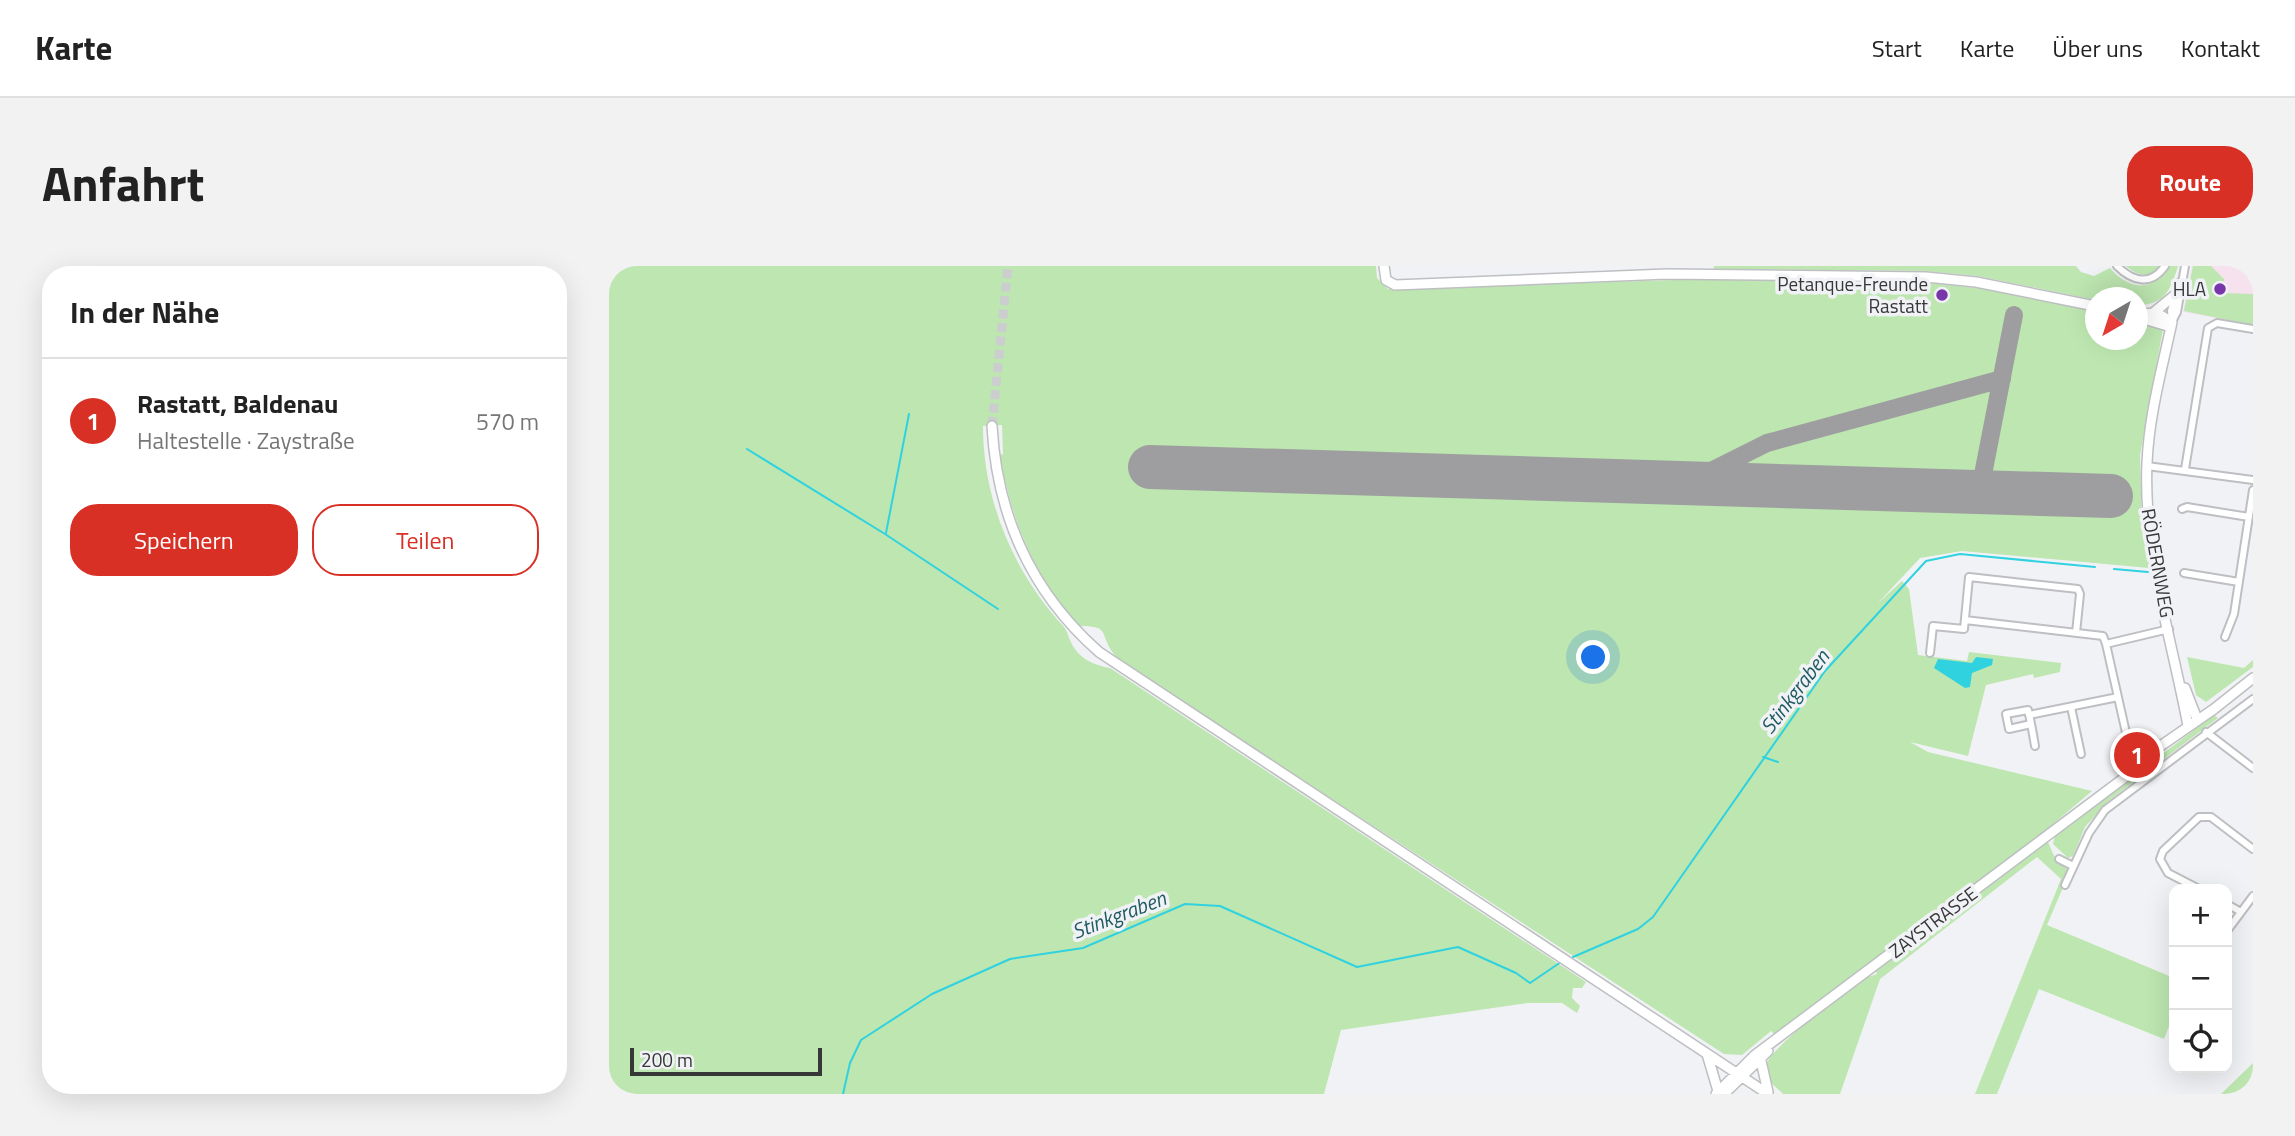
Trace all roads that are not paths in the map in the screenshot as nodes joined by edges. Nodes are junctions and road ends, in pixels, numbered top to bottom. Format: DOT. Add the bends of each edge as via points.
graph roads {
  1 [pos="1384,266"];
  2 [pos="2117,266"];
  3 [pos="2165,266"];
  4 [pos="2184,268"];
  5 [pos="1709,270"];
  6 [pos="2175,295"];
  7 [pos="2085,304"];
  8 [pos="2153,313"];
  9 [pos="2148,314"];
  10 [pos="2148,318"];
  11 [pos="2171,325"];
  12 [pos="2253,328"];
  13 [pos="992,426"];
  14 [pos="2147,466"];
  15 [pos="2185,469"];
  16 [pos="2253,480"];
  17 [pos="2253,490"];
  18 [pos="2182,509"];
  19 [pos="2249,517"];
  20 [pos="2185,573"];
  21 [pos="2239,582"];
  22 [pos="1965,620"];
  23 [pos="2169,629"];
  24 [pos="2076,633"];
  25 [pos="2225,637"];
  26 [pos="2106,643"];
  27 [pos="1930,653"];
  28 [pos="2253,677"];
  29 [pos="2181,680"];
  30 [pos="2119,697"];
  31 [pos="2253,699"];
  32 [pos="2071,707"];
  33 [pos="2029,715"];
  34 [pos="2197,719"];
  35 [pos="2031,724"];
  36 [pos="2188,726"];
  37 [pos="2206,732"];
  38 [pos="2035,746"];
  39 [pos="2130,746"];
  40 [pos="2081,754"];
  41 [pos="2253,768"];
  42 [pos="2253,849"];
  43 [pos="2059,859"];
  44 [pos="2073,866"];
  45 [pos="2189,884"];
  46 [pos="2066,885"];
  47 [pos="2253,895"];
  48 [pos="2232,907"];
  49 [pos="2241,912"];
  50 [pos="2232,924"];
  51 [pos="1774,1044"];
  52 [pos="1707,1052"];
  53 [pos="1761,1061"];
  54 [pos="1740,1074"];
  55 [pos="1719,1093"];
  56 [pos="1768,1094"];
  1 -- 5 [label="street" via="1386,280 1395,285"];
  2 -- 3 [label="street" via="2133,278 2147,280"];
  4 -- 6 [label="street, RÖDERNWEG"];
  4 -- 11 [label="street, RÖDERNWEG"];
  5 -- 7 [label="street" via="1926,277"];
  6 -- 8 [label="street"];
  6 -- 11 [label="street, RÖDERNWEG"];
  8 -- 9 [label="street"];
  8 -- 11 [label="street"];
  10 -- 11 [label="street"];
  11 -- 14 [label="street, RÖDERNWEG" via="2149,430"];
  12 -- 15 [label="street" via="2217,323 2207,328"];
  13 -- 52 [label="street" via="1000,490 1017,543 1054,604 1099,652"];
  14 -- 15 [label="street"];
  14 -- 23 [label="street, RÖDERNWEG" via="2150,537"];
  15 -- 16 [label="street"];
  17 -- 19 [label="street"];
  18 -- 19 [label="street"];
  19 -- 21 [label="street"];
  20 -- 21 [label="street"];
  21 -- 25 [label="street"];
  22 -- 24 [label="street"];
  22 -- 24 [label="street" via="1969,577 2078,589"];
  22 -- 27 [label="street" via="1964,629 1933,626"];
  23 -- 26 [label="street"];
  23 -- 29 [label="street, RÖDERNWEG"];
  24 -- 26 [label="street" via="2103,636"];
  26 -- 30 [label="street"];
  28 -- 34 [label="street, ZAYSTRASSE"];
  29 -- 34 [label="street, RÖDERNWEG"];
  29 -- 36 [label="street, RÖDERNWEG"];
  30 -- 32 [label="street"];
  30 -- 39 [label="street"];
  31 -- 37 [label="street"];
  32 -- 33 [label="street"];
  32 -- 40 [label="street"];
  33 -- 35 [label="street"];
  33 -- 35 [label="street" via="2028,710 2006,714 2009,729"];
  34 -- 36 [label="street, ZAYSTRASSE"];
  35 -- 38 [label="street"];
  36 -- 51 [label="street, ZAYSTRASSE"];
  37 -- 41 [label="street"];
  37 -- 44 [label="street" via="2105,810"];
  42 -- 45 [label="street" via="2211,817 2199,817 2160,859 2168,873"];
  43 -- 44 [label="street"];
  44 -- 46 [label="street"];
  47 -- 49 [label="street"];
  48 -- 49 [label="street"];
  49 -- 50 [label="street"];
  51 -- 53 [label="street, ZAYSTRASSE"];
  51 -- 54 [label="street, ZAYSTRASSE"];
  52 -- 54 [label="street"];
  52 -- 55 [label="street"];
  53 -- 54 [label="street, ZAYSTRASSE"];
  53 -- 56 [label="street"];
  54 -- 55 [label="street"];
  54 -- 56 [label="street"];
}
